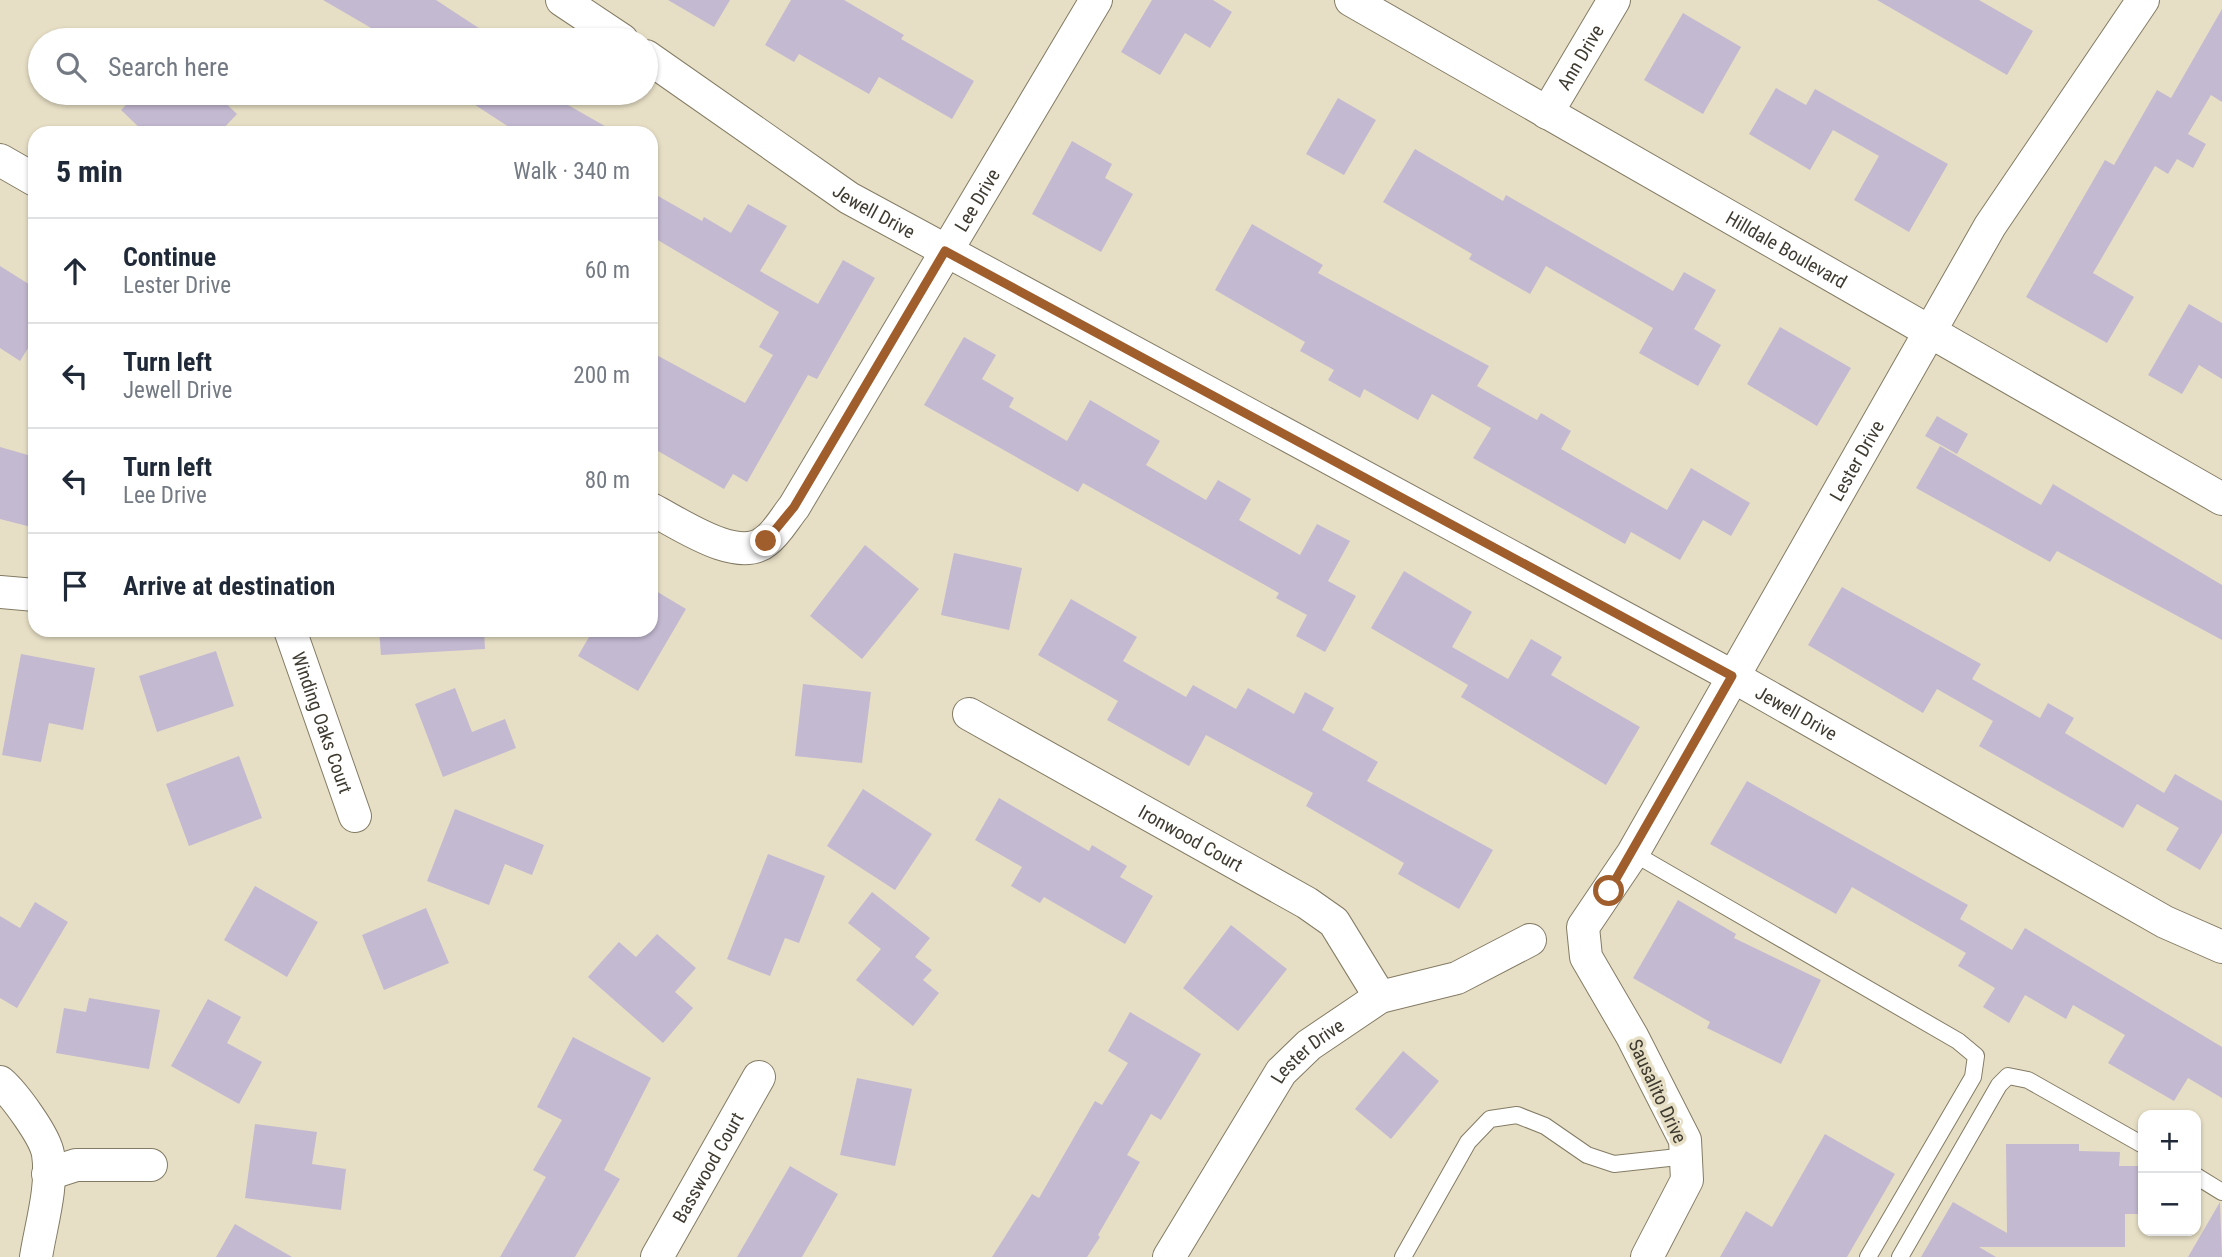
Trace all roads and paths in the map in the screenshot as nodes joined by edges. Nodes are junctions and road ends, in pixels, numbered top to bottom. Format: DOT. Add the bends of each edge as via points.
graph roads {
  1 [pos="562,0"];
  2 [pos="1096,0"];
  3 [pos="1351,0"];
  4 [pos="1614,0"];
  5 [pos="2133,3"];
  6 [pos="604,28"];
  7 [pos="658,65"];
  8 [pos="1547,113"];
  9 [pos="0,160"];
  10 [pos="28,176"];
  11 [pos="945,251"];
  12 [pos="1931,330"];
  13 [pos="2222,499"];
  14 [pos="658,513"];
  15 [pos="0,592"];
  16 [pos="28,594"];
  17 [pos="292,637"];
  18 [pos="1732,676"];
  19 [pos="969,715"];
  20 [pos="355,816"];
  21 [pos="1633,853"];
  22 [pos="1583,927"];
  23 [pos="1530,940"];
  24 [pos="2222,947"];
  25 [pos="1380,997"];
  26 [pos="759,1077"];
  27 [pos="0,1082"];
  28 [pos="2138,1142"];
  29 [pos="1687,1156"];
  30 [pos="151,1165"];
  31 [pos="48,1174"];
  32 [pos="2201,1179"];
  33 [pos="2222,1192"];
  34 [pos="36,1257"];
  35 [pos="657,1257"];
  36 [pos="1169,1257"];
  37 [pos="1403,1257"];
  38 [pos="1647,1257"];
  39 [pos="1868,1257"];
  40 [pos="1900,1257"];
  1 -- 6 [label="street"];
  2 -- 11 [label="street, Lee Drive"];
  3 -- 8 [label="street, Hilldale Boulevard"];
  4 -- 8 [label="street, Ann Drive"];
  5 -- 12 [label="street, Lester Drive" via="1990,226"];
  7 -- 11 [label="street, Jewell Drive" via="849,198"];
  8 -- 12 [label="street, Hilldale Boulevard"];
  9 -- 10 [label="street"];
  11 -- 14 [label="street, Lee Drive" via="794,507 766,541 751,549 726,547"];
  11 -- 18 [label="street, Jewell Drive"];
  12 -- 13 [label="street, Hilldale Boulevard"];
  12 -- 18 [label="street, Lester Drive"];
  15 -- 16 [label="street"];
  17 -- 20 [label="street, Winding Oaks Court"];
  18 -- 21 [label="street, Lester Drive"];
  18 -- 24 [label="street, Jewell Drive" via="2165,922"];
  19 -- 25 [label="street, Ironwood Court" via="1307,903 1334,922"];
  21 -- 22 [label="street, Lester Drive"];
  21 -- 39 [label="lane" via="1958,1041 1976,1056 1973,1077"];
  22 -- 29 [label="street, Sausalito Drive" via="1586,957 1678,1125"];
  23 -- 25 [label="street, Lester Drive" via="1457,978"];
  25 -- 36 [label="street, Lester Drive" via="1326,1031 1280,1072"];
  26 -- 35 [label="street, Basswood Court"];
  27 -- 31 [label="street" via="12,1093 48,1151"];
  28 -- 40 [label="lane" via="2028,1080 2008,1076"];
  29 -- 37 [label="lane" via="1614,1164 1587,1155 1545,1126 1517,1115 1490,1119 1468,1142"];
  29 -- 38 [label="street, Sausalito Drive" via="1687,1180"];
  30 -- 31 [label="street" via="76,1165"];
  31 -- 34 [label="street"];
  32 -- 33 [label="lane"];
}
